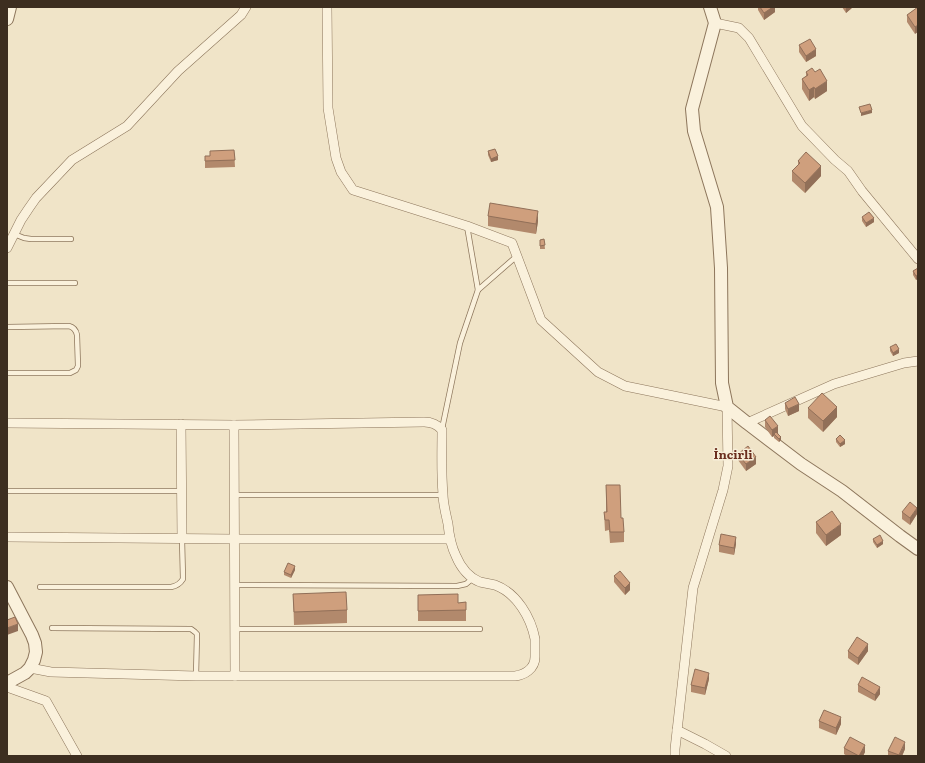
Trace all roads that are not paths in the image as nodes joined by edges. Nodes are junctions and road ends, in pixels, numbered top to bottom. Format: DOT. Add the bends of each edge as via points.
graph roads {
  1 [pos="10,7"];
  2 [pos="246,7"];
  3 [pos="327,7"];
  4 [pos="710,7"];
  5 [pos="7,19"];
  6 [pos="715,23"];
  7 [pos="467,226"];
  8 [pos="14,234"];
  9 [pos="71,240"];
  10 [pos="7,248"];
  11 [pos="517,256"];
  12 [pos="918,259"];
  13 [pos="7,283"];
  14 [pos="75,283"];
  15 [pos="478,290"];
  16 [pos="7,327"];
  17 [pos="918,361"];
  18 [pos="7,373"];
  19 [pos="727,407"];
  20 [pos="7,423"];
  21 [pos="747,423"];
  22 [pos="181,424"];
  23 [pos="234,425"];
  24 [pos="442,430"];
  25 [pos="7,491"];
  26 [pos="182,491"];
  27 [pos="234,495"];
  28 [pos="443,495"];
  29 [pos="7,537"];
  30 [pos="182,538"];
  31 [pos="234,539"];
  32 [pos="450,539"];
  33 [pos="918,548"];
  34 [pos="473,578"];
  35 [pos="234,585"];
  36 [pos="7,586"];
  37 [pos="40,587"];
  38 [pos="52,628"];
  39 [pos="234,629"];
  40 [pos="480,629"];
  41 [pos="30,668"];
  42 [pos="196,676"];
  43 [pos="235,676"];
  44 [pos="7,683"];
  45 [pos="7,687"];
  46 [pos="677,730"];
  47 [pos="77,756"];
  48 [pos="675,756"];
  49 [pos="726,756"];
  1 -- 5 [label="street"];
  2 -- 8 [label="street" via="241,15 178,71 127,126 72,160 36,198"];
  3 -- 7 [label="street" via="328,108 336,158 341,172 353,190"];
  4 -- 6 [label="street"];
  6 -- 12 [label="street" via="739,28 749,38 802,126 848,171"];
  6 -- 19 [label="street" via="692,109 694,130 717,207 721,268 722,382"];
  7 -- 11 [label="street" via="512,243"];
  7 -- 15 [label="lane"];
  8 -- 9 [label="lane" via="31,239"];
  8 -- 10 [label="street"];
  11 -- 15 [label="lane"];
  11 -- 19 [label="street" via="541,320 598,372 625,386"];
  13 -- 14 [label="lane"];
  15 -- 24 [label="lane" via="460,343"];
  16 -- 18 [label="lane" via="72,327 78,334 78,366 70,373"];
  17 -- 21 [label="street" via="834,384"];
  19 -- 21 [label="street"];
  19 -- 46 [label="street" via="728,466 693,588"];
  20 -- 22 [label="street"];
  21 -- 33 [label="street"];
  22 -- 23 [label="street"];
  22 -- 26 [label="street"];
  23 -- 24 [label="street" via="430,422"];
  23 -- 27 [label="street"];
  24 -- 28 [label="street"];
  25 -- 26 [label="lane"];
  26 -- 30 [label="street"];
  27 -- 28 [label="lane"];
  27 -- 31 [label="street"];
  28 -- 32 [label="street"];
  29 -- 30 [label="street"];
  30 -- 31 [label="street"];
  30 -- 37 [label="lane" via="183,579 175,586"];
  31 -- 32 [label="street"];
  31 -- 35 [label="street"];
  32 -- 34 [label="street" via="457,558 467,574"];
  34 -- 35 [label="lane" via="466,584 457,586"];
  34 -- 43 [label="street" via="504,590 525,612 535,641 535,661 527,672 515,676"];
  35 -- 39 [label="street"];
  36 -- 41 [label="street" via="35,643 36,652"];
  38 -- 42 [label="lane" via="191,629 197,634"];
  39 -- 40 [label="lane"];
  39 -- 43 [label="street"];
  41 -- 42 [label="street" via="51,672"];
  41 -- 44 [label="street"];
  42 -- 43 [label="street"];
  45 -- 47 [label="street" via="46,701"];
  46 -- 48 [label="street"];
  46 -- 49 [label="street"];
}
